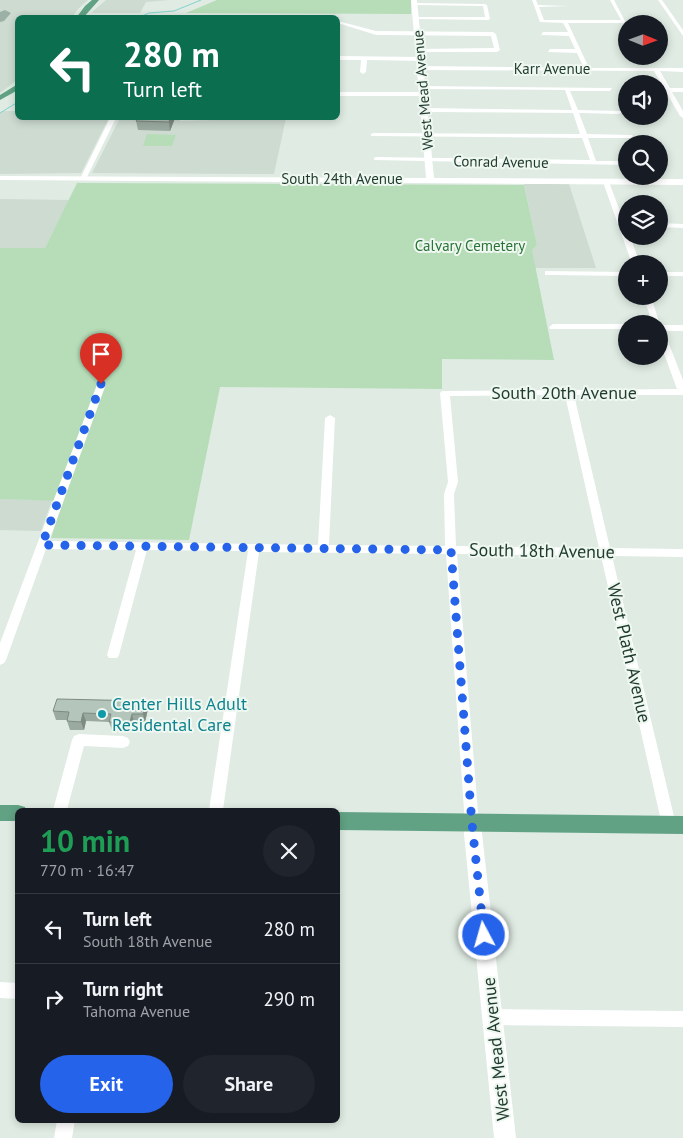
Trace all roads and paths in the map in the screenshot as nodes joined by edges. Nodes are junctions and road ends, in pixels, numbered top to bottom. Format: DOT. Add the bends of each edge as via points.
graph roads {
  1 [pos="96,0"];
  2 [pos="612,0"];
  3 [pos="660,0"];
  4 [pos="415,2"];
  5 [pos="535,3"];
  6 [pos="567,6"];
  7 [pos="81,15"];
  8 [pos="416,18"];
  9 [pos="565,21"];
  10 [pos="340,23"];
  11 [pos="374,27"];
  12 [pos="681,29"];
  13 [pos="368,30"];
  14 [pos="417,33"];
  15 [pos="543,34"];
  16 [pos="570,34"];
  17 [pos="683,34"];
  18 [pos="419,50"];
  19 [pos="550,51"];
  20 [pos="578,51"];
  21 [pos="340,58"];
  22 [pos="364,58"];
  23 [pos="420,58"];
  24 [pos="421,68"];
  25 [pos="587,69"];
  26 [pos="656,70"];
  27 [pos="683,70"];
  28 [pos="363,72"];
  29 [pos="659,75"];
  30 [pos="15,88"];
  31 [pos="566,89"];
  32 [pos="610,90"];
  33 [pos="668,90"];
  34 [pos="683,90"];
  35 [pos="423,91"];
  36 [pos="356,93"];
  37 [pos="340,94"];
  38 [pos="0,98"];
  39 [pos="356,103"];
  40 [pos="425,110"];
  41 [pos="575,111"];
  42 [pos="618,112"];
  43 [pos="682,114"];
  44 [pos="112,120"];
  45 [pos="373,135"];
  46 [pos="427,135"];
  47 [pos="584,136"];
  48 [pos="618,136"];
  49 [pos="376,160"];
  50 [pos="429,161"];
  51 [pos="594,163"];
  52 [pos="618,163"];
  53 [pos="84,177"];
  54 [pos="0,178"];
  55 [pos="430,180"];
  56 [pos="606,182"];
  57 [pos="683,182"];
  58 [pos="618,211"];
  59 [pos="668,225"];
  60 [pos="683,226"];
  61 [pos="548,273"];
  62 [pos="618,274"];
  63 [pos="668,274"];
  64 [pos="683,274"];
  65 [pos="553,327"];
  66 [pos="618,327"];
  67 [pos="668,328"];
  68 [pos="683,328"];
  69 [pos="668,352"];
  70 [pos="101,384"];
  71 [pos="683,392"];
  72 [pos="445,393"];
  73 [pos="569,394"];
  74 [pos="330,418"];
  75 [pos="42,545"];
  76 [pos="142,547"];
  77 [pos="254,548"];
  78 [pos="323,549"];
  79 [pos="451,550"];
  80 [pos="605,552"];
  81 [pos="683,553"];
  82 [pos="113,655"];
  83 [pos="0,660"];
  84 [pos="123,742"];
  85 [pos="61,808"];
  86 [pos="216,808"];
  87 [pos="0,813"];
  88 [pos="15,813"];
  89 [pos="340,821"];
  90 [pos="472,824"];
  91 [pos="676,825"];
  92 [pos="0,990"];
  93 [pos="15,991"];
  94 [pos="494,1017"];
  95 [pos="683,1019"];
  96 [pos="66,1123"];
  97 [pos="63,1138"];
  98 [pos="505,1138"];
  1 -- 7 [label="main road"];
  2 -- 9 [label="street" via="624,22"];
  3 -- 12 [label="street"];
  4 -- 8 [label="street, West Mead Avenue"];
  4 -- 8 [label="street" via="485,4 488,19"];
  5 -- 6 [label="street"];
  5 -- 9 [label="street" via="542,21"];
  8 -- 14 [label="street, West Mead Avenue"];
  9 -- 16 [label="street"];
  10 -- 13 [label="street"];
  11 -- 13 [label="street"];
  12 -- 17 [label="street"];
  13 -- 14 [label="street" via="376,33"];
  14 -- 18 [label="street, West Mead Avenue"];
  14 -- 18 [label="street" via="493,34 497,50"];
  15 -- 16 [label="street"];
  16 -- 20 [label="street"];
  18 -- 23 [label="street, West Mead Avenue"];
  19 -- 20 [label="street"];
  20 -- 25 [label="street"];
  21 -- 22 [label="street"];
  22 -- 23 [label="street"];
  22 -- 28 [label="street"];
  23 -- 24 [label="street, West Mead Avenue"];
  24 -- 25 [label="street, Karr Avenue"];
  24 -- 35 [label="street, West Mead Avenue"];
  25 -- 26 [label="street, Karr Avenue"];
  26 -- 27 [label="street, Karr Avenue"];
  26 -- 29 [label="street"];
  30 -- 38 [label="main road"];
  31 -- 32 [label="street"];
  31 -- 35 [label="street"];
  31 -- 41 [label="street"];
  33 -- 34 [label="street"];
  33 -- 43 [label="street"];
  35 -- 36 [label="street"];
  35 -- 40 [label="street, West Mead Avenue"];
  36 -- 37 [label="street"];
  36 -- 39 [label="street"];
  40 -- 41 [label="street"];
  40 -- 46 [label="street, West Mead Avenue"];
  41 -- 42 [label="street"];
  41 -- 47 [label="street"];
  44 -- 53 [label="street"];
  45 -- 46 [label="street"];
  46 -- 47 [label="street"];
  46 -- 50 [label="street, West Mead Avenue"];
  47 -- 48 [label="street"];
  47 -- 51 [label="street"];
  49 -- 50 [label="street, Conrad Avenue"];
  50 -- 51 [label="street, Conrad Avenue"];
  50 -- 55 [label="street, West Mead Avenue"];
  51 -- 52 [label="street, Conrad Avenue"];
  53 -- 54 [label="street, South 24th Avenue"];
  53 -- 55 [label="street, South 24th Avenue"];
  55 -- 56 [label="street, South 24th Avenue"];
  56 -- 57 [label="street, South 24th Avenue"];
  56 -- 58 [label="street"];
  59 -- 60 [label="street"];
  61 -- 62 [label="street"];
  63 -- 64 [label="street"];
  65 -- 66 [label="street"];
  67 -- 68 [label="street"];
  69 -- 71 [label="street"];
  70 -- 75 [label="street"];
  71 -- 73 [label="street, South 20th Avenue"];
  72 -- 73 [label="street, South 20th Avenue"];
  72 -- 79 [label="street, West Mead Avenue" via="454,482 449,494"];
  73 -- 80 [label="street, West Plath Avenue"];
  74 -- 78 [label="street"];
  75 -- 76 [label="street, South 18th Avenue"];
  75 -- 83 [label="street"];
  76 -- 77 [label="street, South 18th Avenue"];
  76 -- 82 [label="street"];
  77 -- 78 [label="street, South 18th Avenue"];
  77 -- 86 [label="street"];
  78 -- 79 [label="street, South 18th Avenue"];
  79 -- 80 [label="street, South 18th Avenue"];
  79 -- 90 [label="street, West Mead Avenue"];
  80 -- 81 [label="street, South 18th Avenue"];
  80 -- 91 [label="street, West Plath Avenue"];
  84 -- 85 [label="street" via="79,740"];
  87 -- 88 [label="main road"];
  89 -- 90 [label="main road"];
  90 -- 91 [label="main road"];
  90 -- 94 [label="street, West Mead Avenue"];
  92 -- 93 [label="street"];
  94 -- 95 [label="street"];
  94 -- 98 [label="street, West Mead Avenue"];
  96 -- 97 [label="street"];
}
